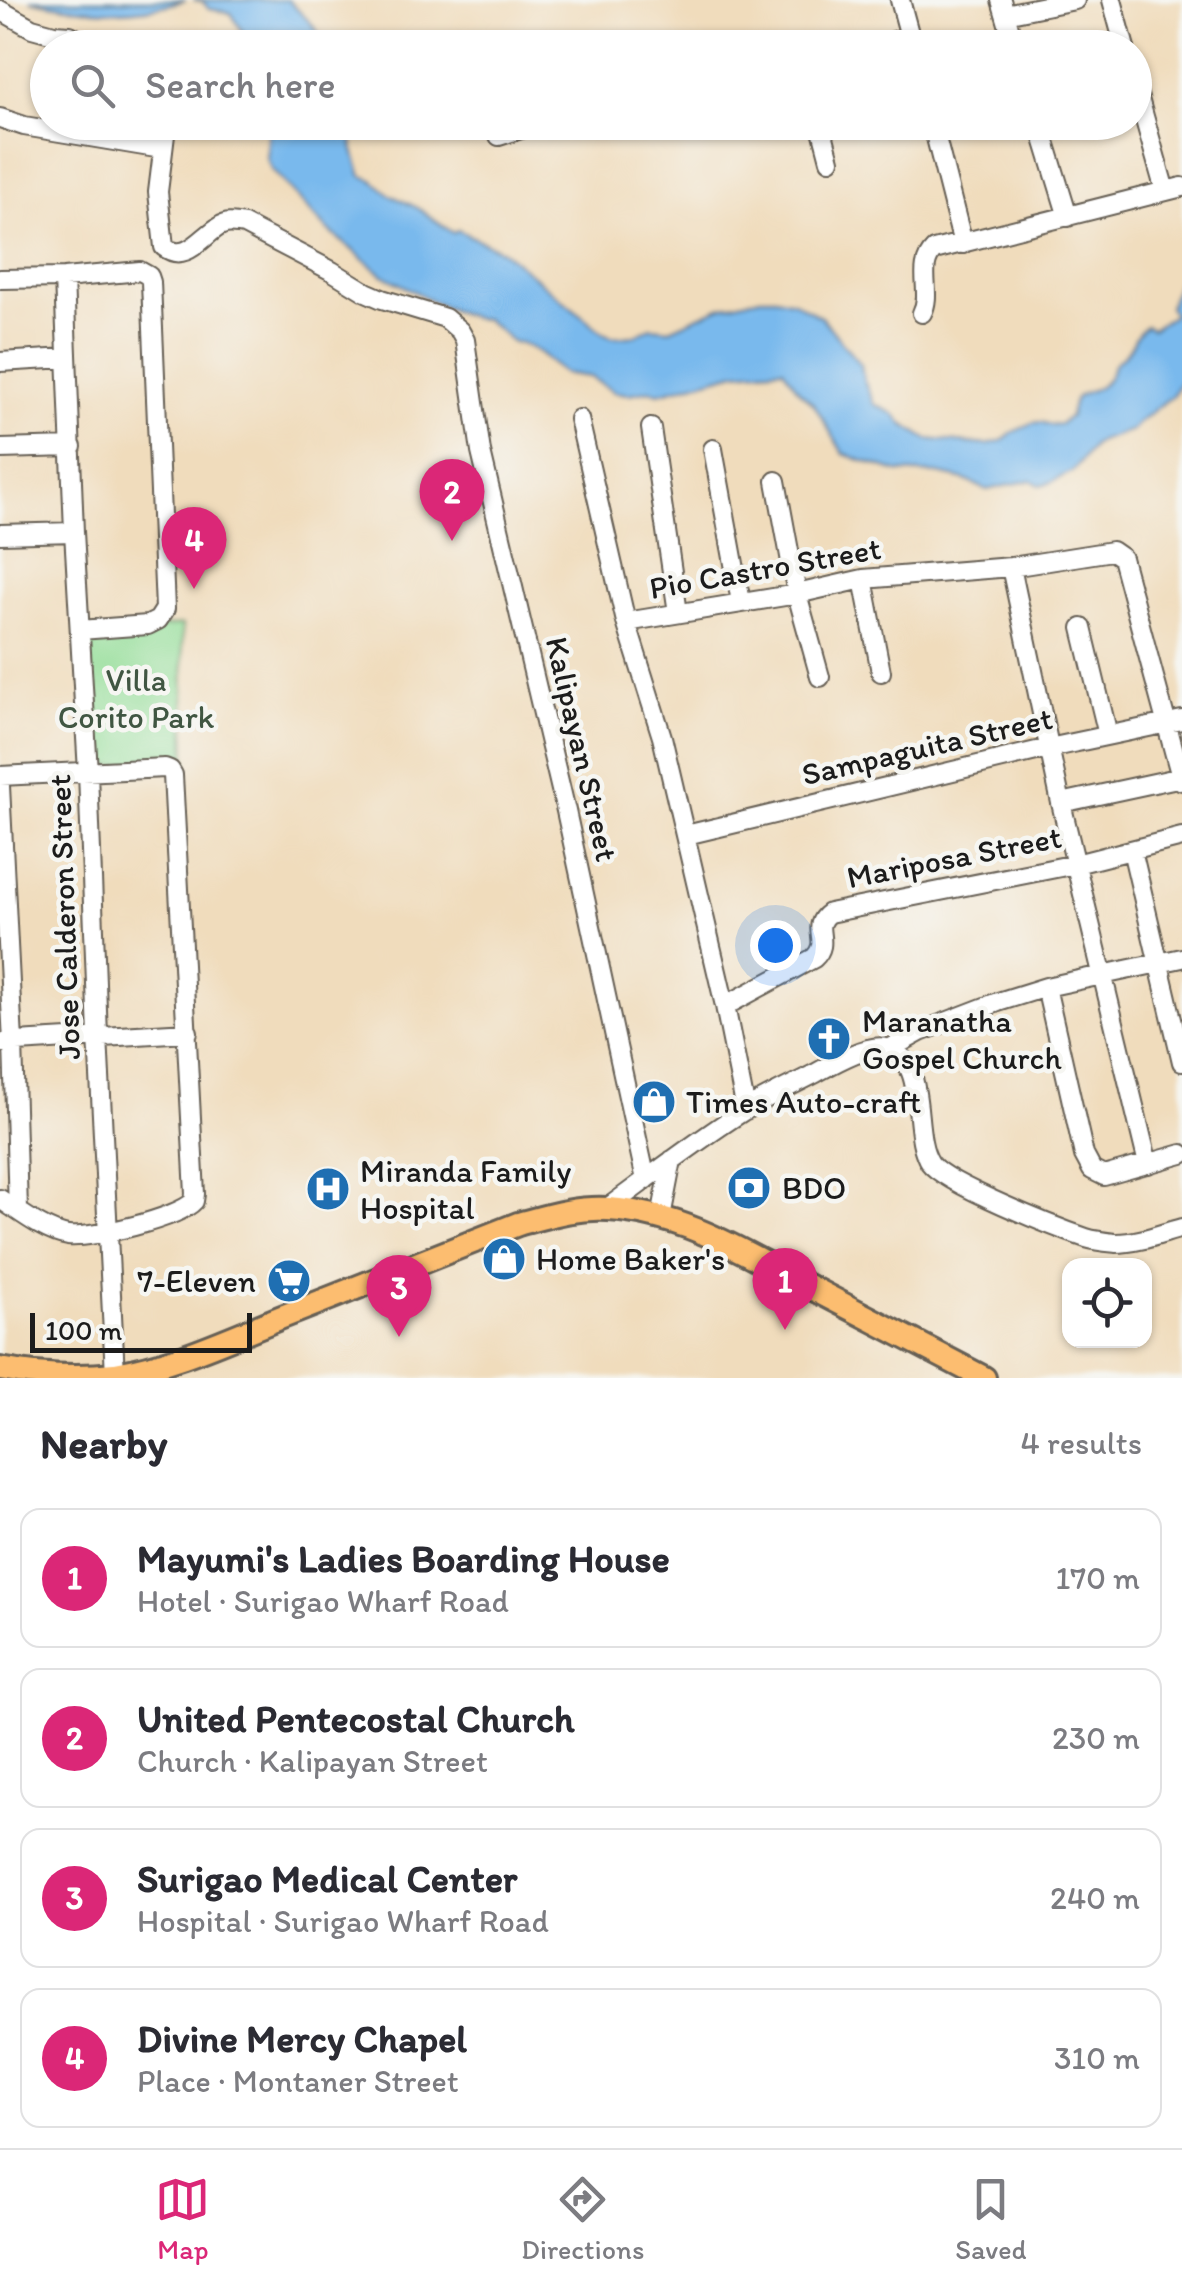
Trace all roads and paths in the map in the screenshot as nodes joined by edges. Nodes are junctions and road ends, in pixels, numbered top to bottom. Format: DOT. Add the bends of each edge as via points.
graph roads {
  1 [pos="900,0"];
  2 [pos="1075,0"];
  3 [pos="1112,0"];
  4 [pos="1003,7"];
  5 [pos="0,10"];
  6 [pos="39,30"];
  7 [pos="908,30"];
  8 [pos="1121,30"];
  9 [pos="0,118"];
  10 [pos="30,127"];
  11 [pos="1152,130"];
  12 [pos="108,140"];
  13 [pos="164,140"];
  14 [pos="825,140"];
  15 [pos="937,140"];
  16 [pos="1044,140"];
  17 [pos="162,149"];
  18 [pos="830,160"];
  19 [pos="1173,189"];
  20 [pos="1068,216"];
  21 [pos="964,244"];
  22 [pos="64,278"];
  23 [pos="0,279"];
  24 [pos="922,314"];
  25 [pos="66,358"];
  26 [pos="0,362"];
  27 [pos="580,419"];
  28 [pos="650,428"];
  29 [pos="72,447"];
  30 [pos="713,449"];
  31 [pos="0,450"];
  32 [pos="776,480"];
  33 [pos="74,532"];
  34 [pos="0,534"];
  35 [pos="1011,567"];
  36 [pos="863,578"];
  37 [pos="797,594"];
  38 [pos="741,602"];
  39 [pos="678,613"];
  40 [pos="626,622"];
  41 [pos="1082,628"];
  42 [pos="80,630"];
  43 [pos="881,672"];
  44 [pos="820,677"];
  45 [pos="1174,722"];
  46 [pos="1108,734"];
  47 [pos="1049,748"];
  48 [pos="88,772"];
  49 [pos="0,776"];
  50 [pos="1182,778"];
  51 [pos="0,786"];
  52 [pos="1061,803"];
  53 [pos="686,835"];
  54 [pos="1182,837"];
  55 [pos="1132,850"];
  56 [pos="1076,864"];
  57 [pos="1182,958"];
  58 [pos="1159,962"];
  59 [pos="1102,976"];
  60 [pos="1046,987"];
  61 [pos="725,1006"];
  62 [pos="188,1032"];
  63 [pos="98,1036"];
  64 [pos="7,1043"];
  65 [pos="889,1049"];
  66 [pos="1182,1062"];
  67 [pos="746,1110"];
  68 [pos="1182,1154"];
  69 [pos="672,1160"];
  70 [pos="1148,1164"];
  71 [pos="646,1180"];
  72 [pos="0,1199"];
  73 [pos="606,1209"];
  74 [pos="18,1210"];
  75 [pos="660,1217"];
  76 [pos="1182,1228"];
  77 [pos="108,1232"];
  78 [pos="0,1369"];
  79 [pos="115,1374"];
  80 [pos="984,1378"];
  1 -- 7 [label="street"];
  2 -- 4 [label="street"];
  3 -- 8 [label="street"];
  5 -- 6 [label="street"];
  9 -- 10 [label="street"];
  11 -- 19 [label="street"];
  12 -- 17 [label="street"];
  13 -- 17 [label="street"];
  14 -- 18 [label="street"];
  15 -- 21 [label="street"];
  16 -- 20 [label="street"];
  17 -- 71 [label="street, Kalipayan Street" via="158,192 169,252 182,252 230,222 244,225 382,300 445,318 460,331 481,452"];
  19 -- 20 [label="street"];
  20 -- 21 [label="street"];
  21 -- 24 [label="street" via="926,258"];
  22 -- 23 [label="street"];
  22 -- 25 [label="street, Jose Calderon Street"];
  22 -- 42 [label="street" via="140,270 151,282 164,609 148,625"];
  25 -- 26 [label="street"];
  25 -- 29 [label="street, Jose Calderon Street"];
  27 -- 40 [label="street"];
  28 -- 39 [label="street"];
  29 -- 31 [label="street"];
  29 -- 33 [label="street, Jose Calderon Street"];
  30 -- 38 [label="street"];
  32 -- 37 [label="street"];
  33 -- 34 [label="street"];
  33 -- 42 [label="street, Jose Calderon Street"];
  35 -- 36 [label="street, Pio Castro Street"];
  35 -- 45 [label="street, Pio Castro Street" via="1104,550 1122,558"];
  35 -- 47 [label="street"];
  36 -- 37 [label="street, Pio Castro Street"];
  36 -- 43 [label="street"];
  37 -- 38 [label="street, Pio Castro Street"];
  37 -- 44 [label="street"];
  38 -- 39 [label="street, Pio Castro Street"];
  39 -- 40 [label="street, Pio Castro Street"];
  40 -- 53 [label="street, Pio Castro Street"];
  41 -- 46 [label="street"];
  42 -- 48 [label="street, Jose Calderon Street"];
  45 -- 46 [label="street, Sampaguita Street"];
  45 -- 50 [label="street, Pio Castro Street"];
  46 -- 47 [label="street, Sampaguita Street"];
  47 -- 52 [label="street"];
  47 -- 53 [label="street, Sampaguita Street"];
  48 -- 49 [label="street"];
  48 -- 62 [label="street" via="165,768 174,775"];
  48 -- 63 [label="street, Jose Calderon Street"];
  50 -- 52 [label="street"];
  51 -- 64 [label="street"];
  52 -- 56 [label="street"];
  53 -- 61 [label="street, Pio Castro Street"];
  54 -- 55 [label="street, Mariposa Street"];
  55 -- 56 [label="street, Mariposa Street"];
  55 -- 58 [label="street"];
  56 -- 59 [label="street"];
  56 -- 61 [label="street, Mariposa Street" via="828,913 819,923 822,944 814,958"];
  57 -- 58 [label="street"];
  58 -- 59 [label="street"];
  58 -- 66 [label="street"];
  59 -- 60 [label="street"];
  59 -- 70 [label="street"];
  60 -- 65 [label="street"];
  60 -- 70 [label="street" via="1092,1170 1104,1176"];
  61 -- 67 [label="street, Pio Castro Street"];
  62 -- 63 [label="street"];
  62 -- 77 [label="street" via="194,1202"];
  63 -- 64 [label="street"];
  63 -- 77 [label="street, Jose Calderon Street"];
  64 -- 74 [label="street"];
  65 -- 67 [label="street" via="845,1058"];
  65 -- 76 [label="street" via="913,1077 924,1152 939,1173 1088,1239 1118,1243"];
  67 -- 69 [label="street"];
  68 -- 70 [label="street"];
  69 -- 71 [label="street"];
  69 -- 75 [label="street"];
  71 -- 73 [label="street"];
  72 -- 74 [label="street"];
  73 -- 75 [label="main road"];
  73 -- 79 [label="main road" via="518,1224 175,1359"];
  74 -- 77 [label="street" via="66,1236"];
  75 -- 80 [label="main road" via="764,1261"];
  77 -- 79 [label="street, Jose Calderon Street"];
  78 -- 79 [label="main road" via="60,1377"];
}
